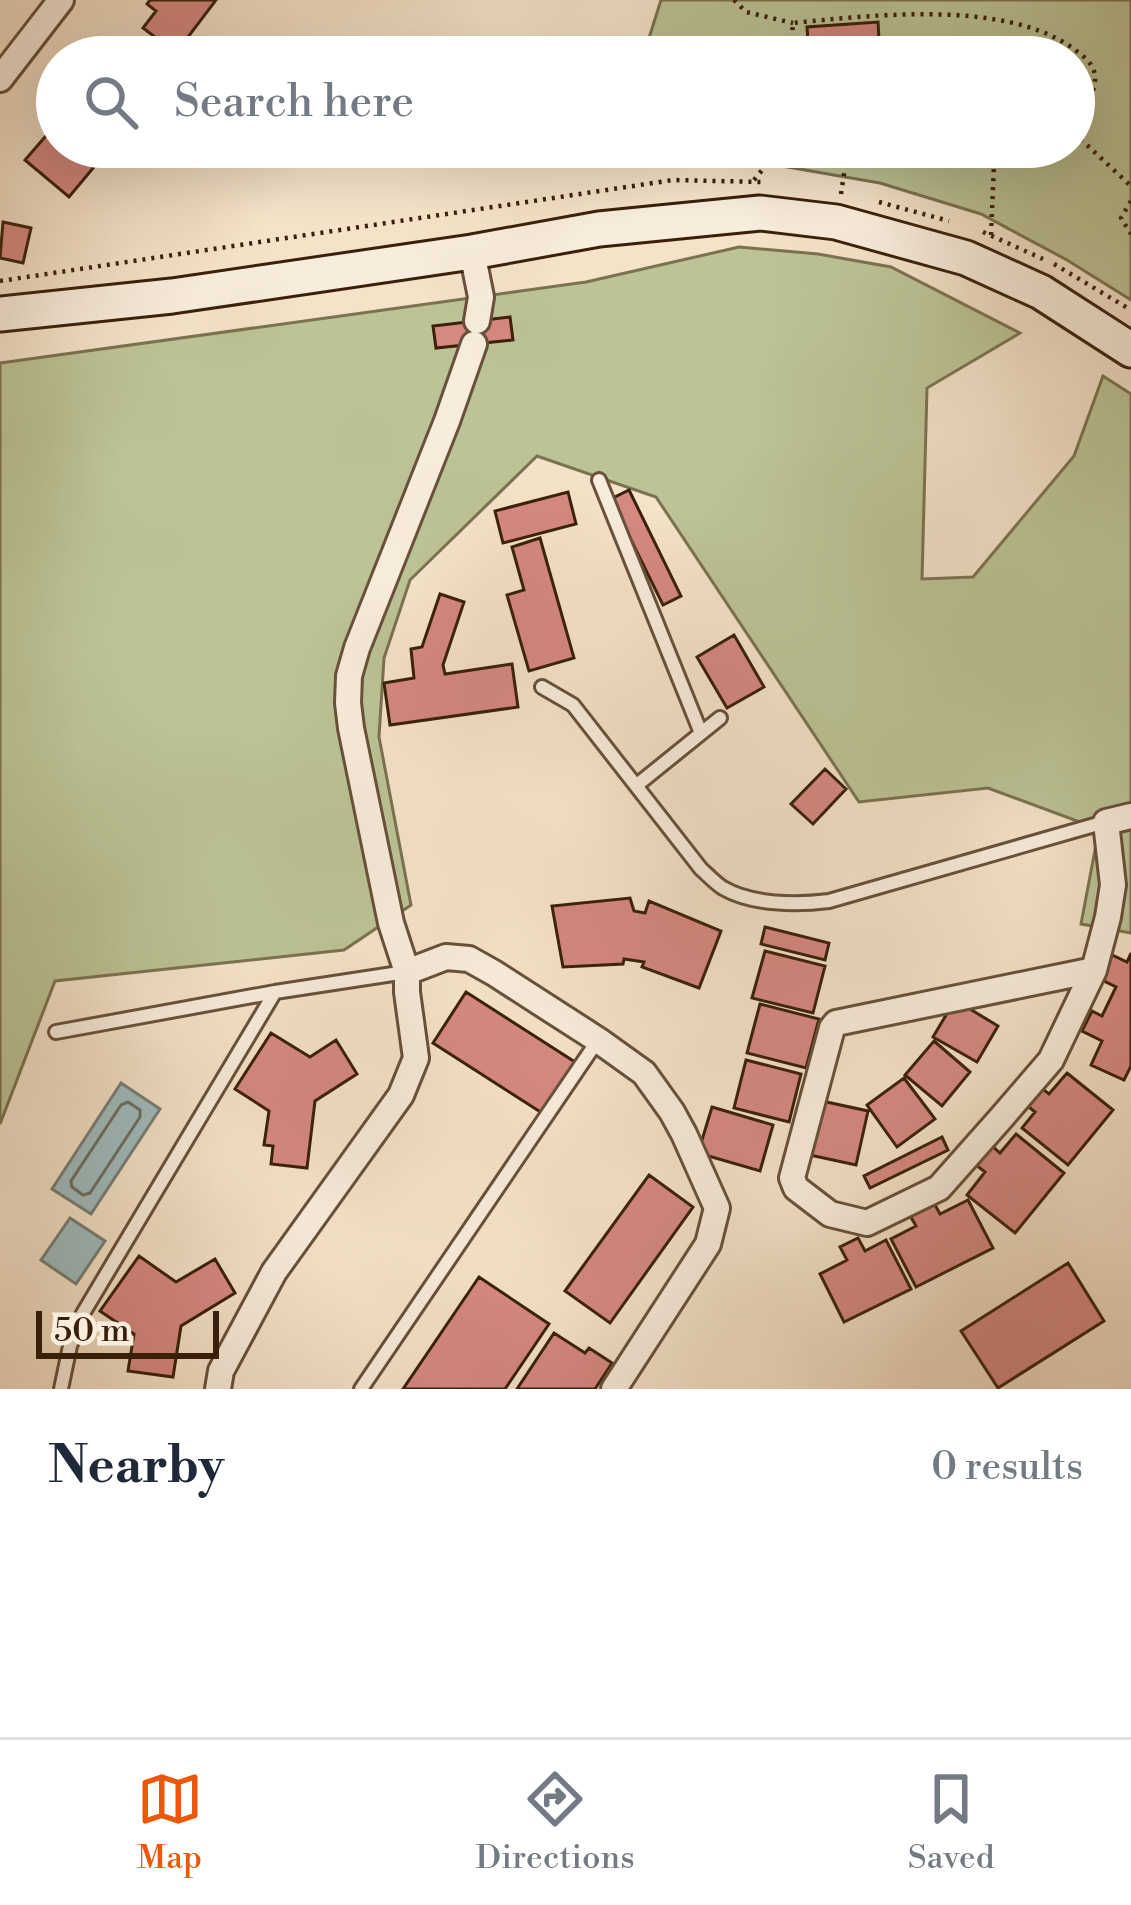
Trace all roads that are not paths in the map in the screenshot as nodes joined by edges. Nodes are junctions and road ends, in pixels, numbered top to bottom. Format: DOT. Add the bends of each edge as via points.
graph roads {
  1 [pos="61,0"];
  2 [pos="0,79"];
  3 [pos="472,252"];
  4 [pos="0,314"];
  5 [pos="1131,350"];
  6 [pos="599,480"];
  7 [pos="542,687"];
  8 [pos="720,718"];
  9 [pos="700,733"];
  10 [pos="637,785"];
  11 [pos="1119,819"];
  12 [pos="1094,970"];
  13 [pos="407,972"];
  14 [pos="275,992"];
  15 [pos="56,1031"];
  16 [pos="598,1040"];
  17 [pos="61,1389"];
  18 [pos="218,1389"];
  19 [pos="361,1389"];
  20 [pos="614,1389"];
  1 -- 2 [label="street"];
  3 -- 4 [label="main road"];
  3 -- 5 [label="main road" via="692,218 760,213 836,222 966,258 1041,292"];
  3 -- 13 [label="street" via="481,297 475,333 349,676 364,795"];
  6 -- 9 [label="lane"];
  7 -- 10 [label="lane" via="573,705"];
  8 -- 9 [label="lane"];
  9 -- 10 [label="lane"];
  10 -- 11 [label="lane" via="700,869 725,889 794,906"];
  11 -- 12 [label="street"];
  12 -- 12 [label="street" via="836,1023 792,1178 796,1188 830,1214 867,1223 939,1188 1052,1060"];
  13 -- 14 [label="lane"];
  13 -- 16 [label="street" via="446,957 469,959"];
  13 -- 18 [label="street" via="416,1058 400,1095 274,1271"];
  14 -- 15 [label="lane"];
  14 -- 17 [label="lane" via="82,1315"];
  16 -- 19 [label="lane"];
  16 -- 20 [label="street" via="644,1073 672,1112 717,1208 708,1244"];
}
